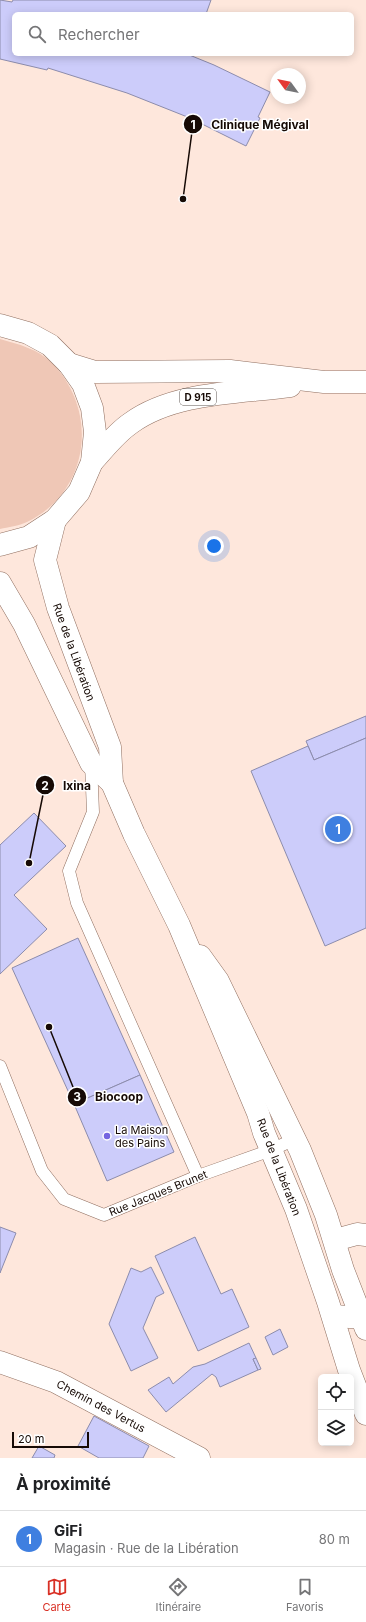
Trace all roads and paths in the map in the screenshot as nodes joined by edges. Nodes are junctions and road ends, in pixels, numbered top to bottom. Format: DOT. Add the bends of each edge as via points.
graph roads {
  1 [pos="0,325"];
  2 [pos="69,364"];
  3 [pos="324,382"];
  4 [pos="366,382"];
  5 [pos="92,462"];
  6 [pos="55,520"];
  7 [pos="0,545"];
  8 [pos="0,583"];
  9 [pos="91,763"];
  10 [pos="112,783"];
  11 [pos="179,925"];
  12 [pos="1,1071"];
  13 [pos="295,1139"];
  14 [pos="271,1150"];
  15 [pos="198,1176"];
  16 [pos="366,1235"];
  17 [pos="334,1240"];
  18 [pos="333,1316"];
  19 [pos="365,1321"];
  20 [pos="0,1362"];
  21 [pos="366,1414"];
  22 [pos="199,1458"];
  1 -- 2 [label="main road" via="28,333 50,346"];
  2 -- 3 [label="main road, D 915" via="95,372 230,371"];
  2 -- 5 [label="main road" via="83,384 92,408 95,432"];
  3 -- 4 [label="main road, D 915"];
  3 -- 5 [label="main road, D 915" via="188,398 159,407 130,423"];
  5 -- 6 [label="main road" via="79,492"];
  6 -- 7 [label="main road" via="29,537"];
  6 -- 10 [label="main road, Rue de la Libération" via="45,560 58,608 110,747"];
  8 -- 9 [label="main road, Rue de la Libération" via="24,624"];
  9 -- 10 [label="main road, Rue de la Libération"];
  9 -- 15 [label="lane" via="93,812 69,871 78,903"];
  10 -- 11 [label="main road, Rue de la Libération"];
  11 -- 13 [label="main road, Rue de la Libération" via="218,981"];
  11 -- 14 [label="main road, Rue de la Libération"];
  12 -- 15 [label="lane, Rue Jacques Brunet" via="42,1171 64,1199 104,1215"];
  13 -- 14 [label="lane, Rue Jacques Brunet"];
  13 -- 17 [label="main road, Rue de la Libération"];
  14 -- 15 [label="lane, Rue Jacques Brunet"];
  14 -- 18 [label="main road, Rue de la Libération" via="296,1209"];
  16 -- 17 [label="main road" via="358,1234"];
  17 -- 19 [label="main road, Rue de la Libération" via="343,1270"];
  18 -- 19 [label="main road"];
  18 -- 21 [label="main road, Rue de la Libération" via="349,1370"];
  20 -- 22 [label="main road, Chemin des Vertus" via="56,1382"];
}
